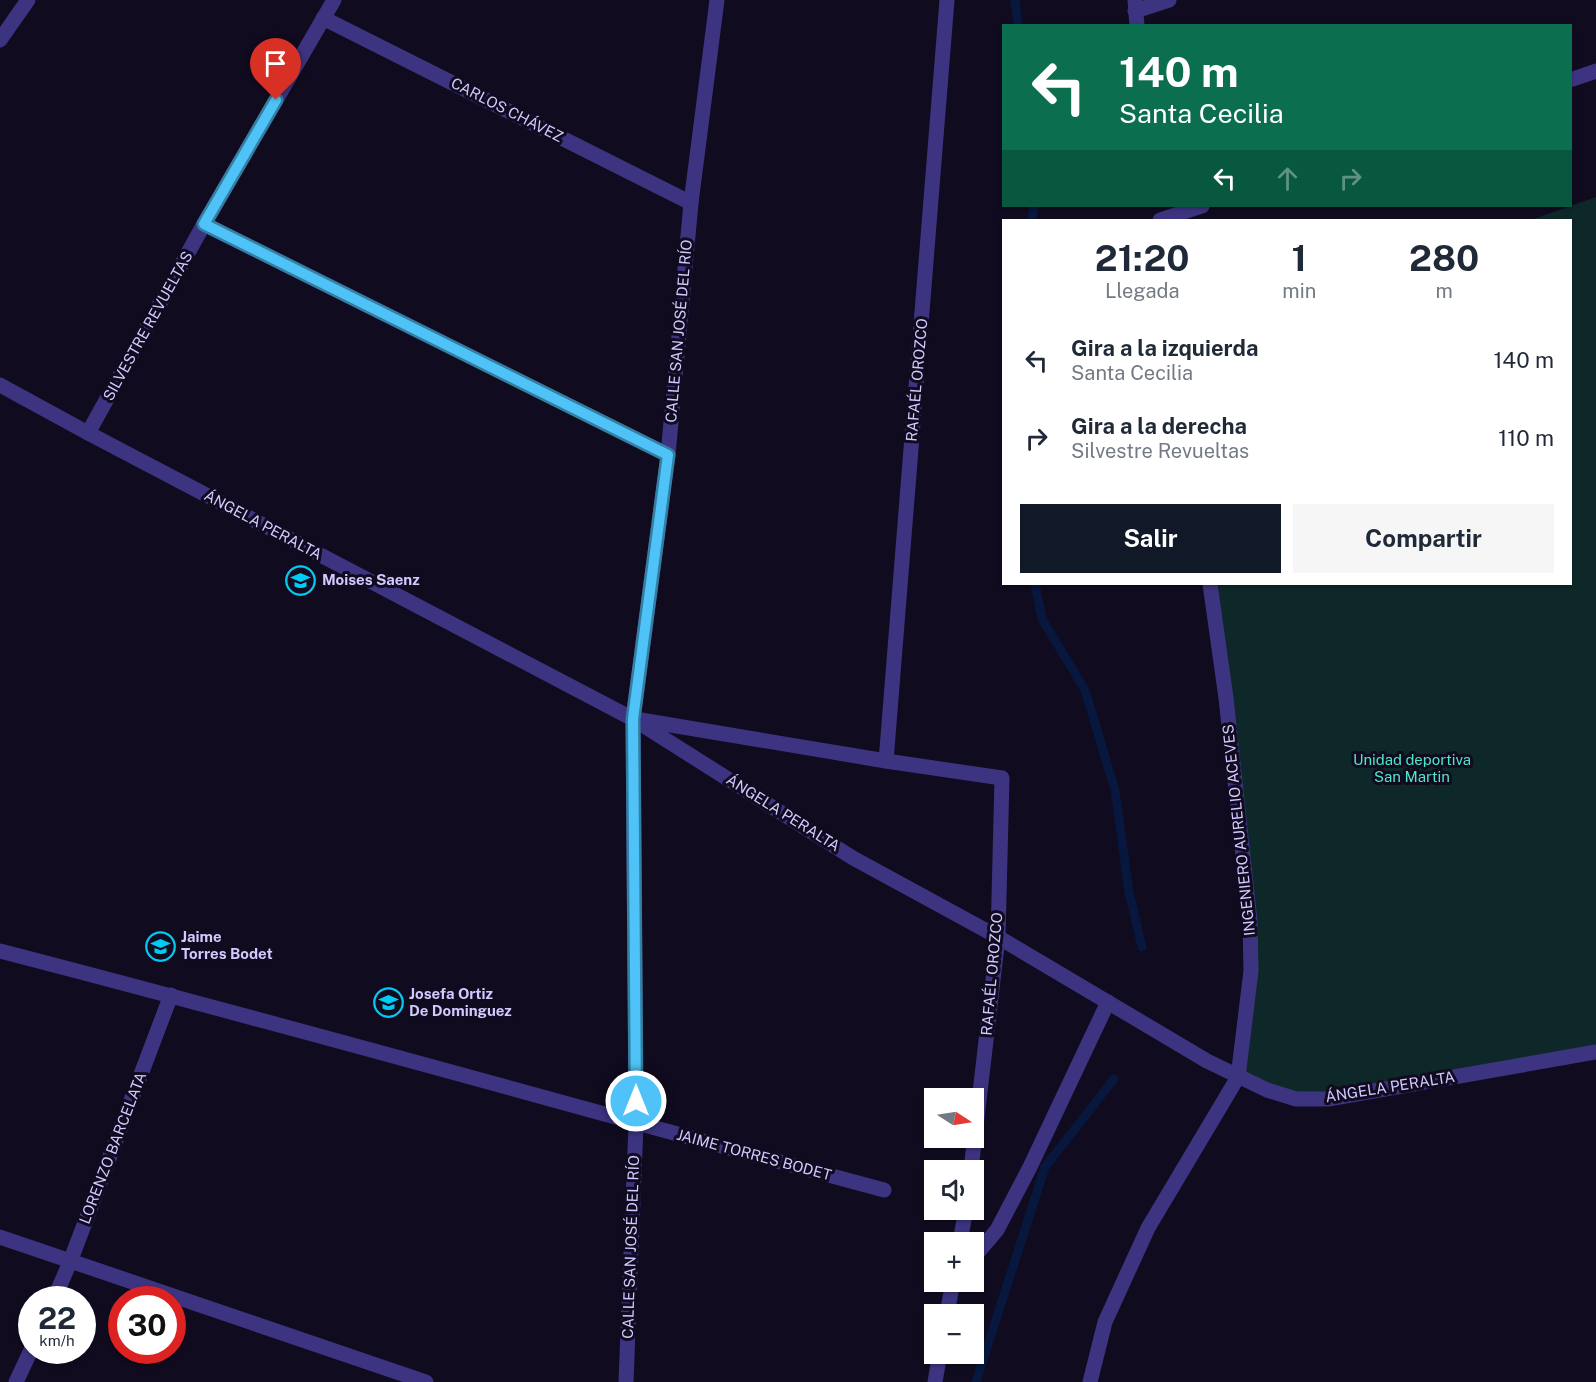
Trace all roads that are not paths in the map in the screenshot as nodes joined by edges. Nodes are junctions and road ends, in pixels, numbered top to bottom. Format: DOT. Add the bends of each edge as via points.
graph roads {
  1 [pos="28,0"];
  2 [pos="334,0"];
  3 [pos="717,0"];
  4 [pos="947,0"];
  5 [pos="1169,0"];
  6 [pos="1136,12"];
  7 [pos="323,18"];
  8 [pos="0,40"];
  9 [pos="1596,71"];
  10 [pos="1572,79"];
  11 [pos="691,203"];
  12 [pos="1199,207"];
  13 [pos="1163,219"];
  14 [pos="204,224"];
  15 [pos="0,385"];
  16 [pos="88,434"];
  17 [pos="668,455"];
  18 [pos="1210,585"];
  19 [pos="633,719"];
  20 [pos="886,761"];
  21 [pos="998,937"];
  22 [pos="0,951"];
  23 [pos="171,995"];
  24 [pos="1108,1002"];
  25 [pos="1596,1052"];
  26 [pos="1238,1077"];
  27 [pos="636,1124"];
  28 [pos="972,1160"];
  29 [pos="884,1190"];
  30 [pos="0,1237"];
  31 [pos="984,1246"];
  32 [pos="70,1262"];
  33 [pos="60,1286"];
  34 [pos="24,1364"];
  35 [pos="938,1364"];
  36 [pos="16,1382"];
  37 [pos="426,1382"];
  38 [pos="626,1382"];
  39 [pos="935,1382"];
  40 [pos="1090,1382"];
  1 -- 8 [label="street"];
  2 -- 7 [label="street, SILVESTRE REVUELTAS"];
  3 -- 11 [label="street, CALLE SAN JOSÉ DEL RÍO"];
  4 -- 20 [label="street, RAFAÉL OROZCO"];
  5 -- 6 [label="street"];
  7 -- 11 [label="street, CARLOS CHÁVEZ"];
  7 -- 14 [label="street, SILVESTRE REVUELTAS"];
  9 -- 10 [label="street"];
  11 -- 17 [label="street, CALLE SAN JOSÉ DEL RÍO"];
  12 -- 13 [label="street"];
  14 -- 16 [label="street, SILVESTRE REVUELTAS"];
  14 -- 17 [label="street"];
  15 -- 16 [label="street, ÁNGELA PERALTA"];
  16 -- 19 [label="street, ÁNGELA PERALTA"];
  17 -- 19 [label="street, CALLE SAN JOSÉ DEL RÍO"];
  18 -- 26 [label="street, INGENIERO AURELIO ACEVES" via="1250,921 1251,971"];
  19 -- 20 [label="street"];
  19 -- 21 [label="street, ÁNGELA PERALTA" via="853,858"];
  19 -- 27 [label="street, CALLE SAN JOSÉ DEL RÍO"];
  20 -- 21 [label="street, RAFAÉL OROZCO" via="1002,778"];
  21 -- 24 [label="street, ÁNGELA PERALTA"];
  21 -- 28 [label="street, RAFAÉL OROZCO"];
  22 -- 23 [label="street, JAIME TORRES BODET"];
  23 -- 27 [label="street, JAIME TORRES BODET"];
  23 -- 32 [label="street, LORENZO BARCELATA"];
  24 -- 26 [label="street, ÁNGELA PERALTA"];
  24 -- 31 [label="street" via="998,1230"];
  25 -- 26 [label="street, ÁNGELA PERALTA" via="1328,1098 1296,1099"];
  26 -- 40 [label="street" via="1148,1227 1105,1322"];
  27 -- 29 [label="street, JAIME TORRES BODET"];
  27 -- 38 [label="street, CALLE SAN JOSÉ DEL RÍO"];
  30 -- 32 [label="street"];
  32 -- 33 [label="street, LORENZO BARCELATA"];
  32 -- 37 [label="street"];
  34 -- 36 [label="street"];
  35 -- 39 [label="street"];
}
